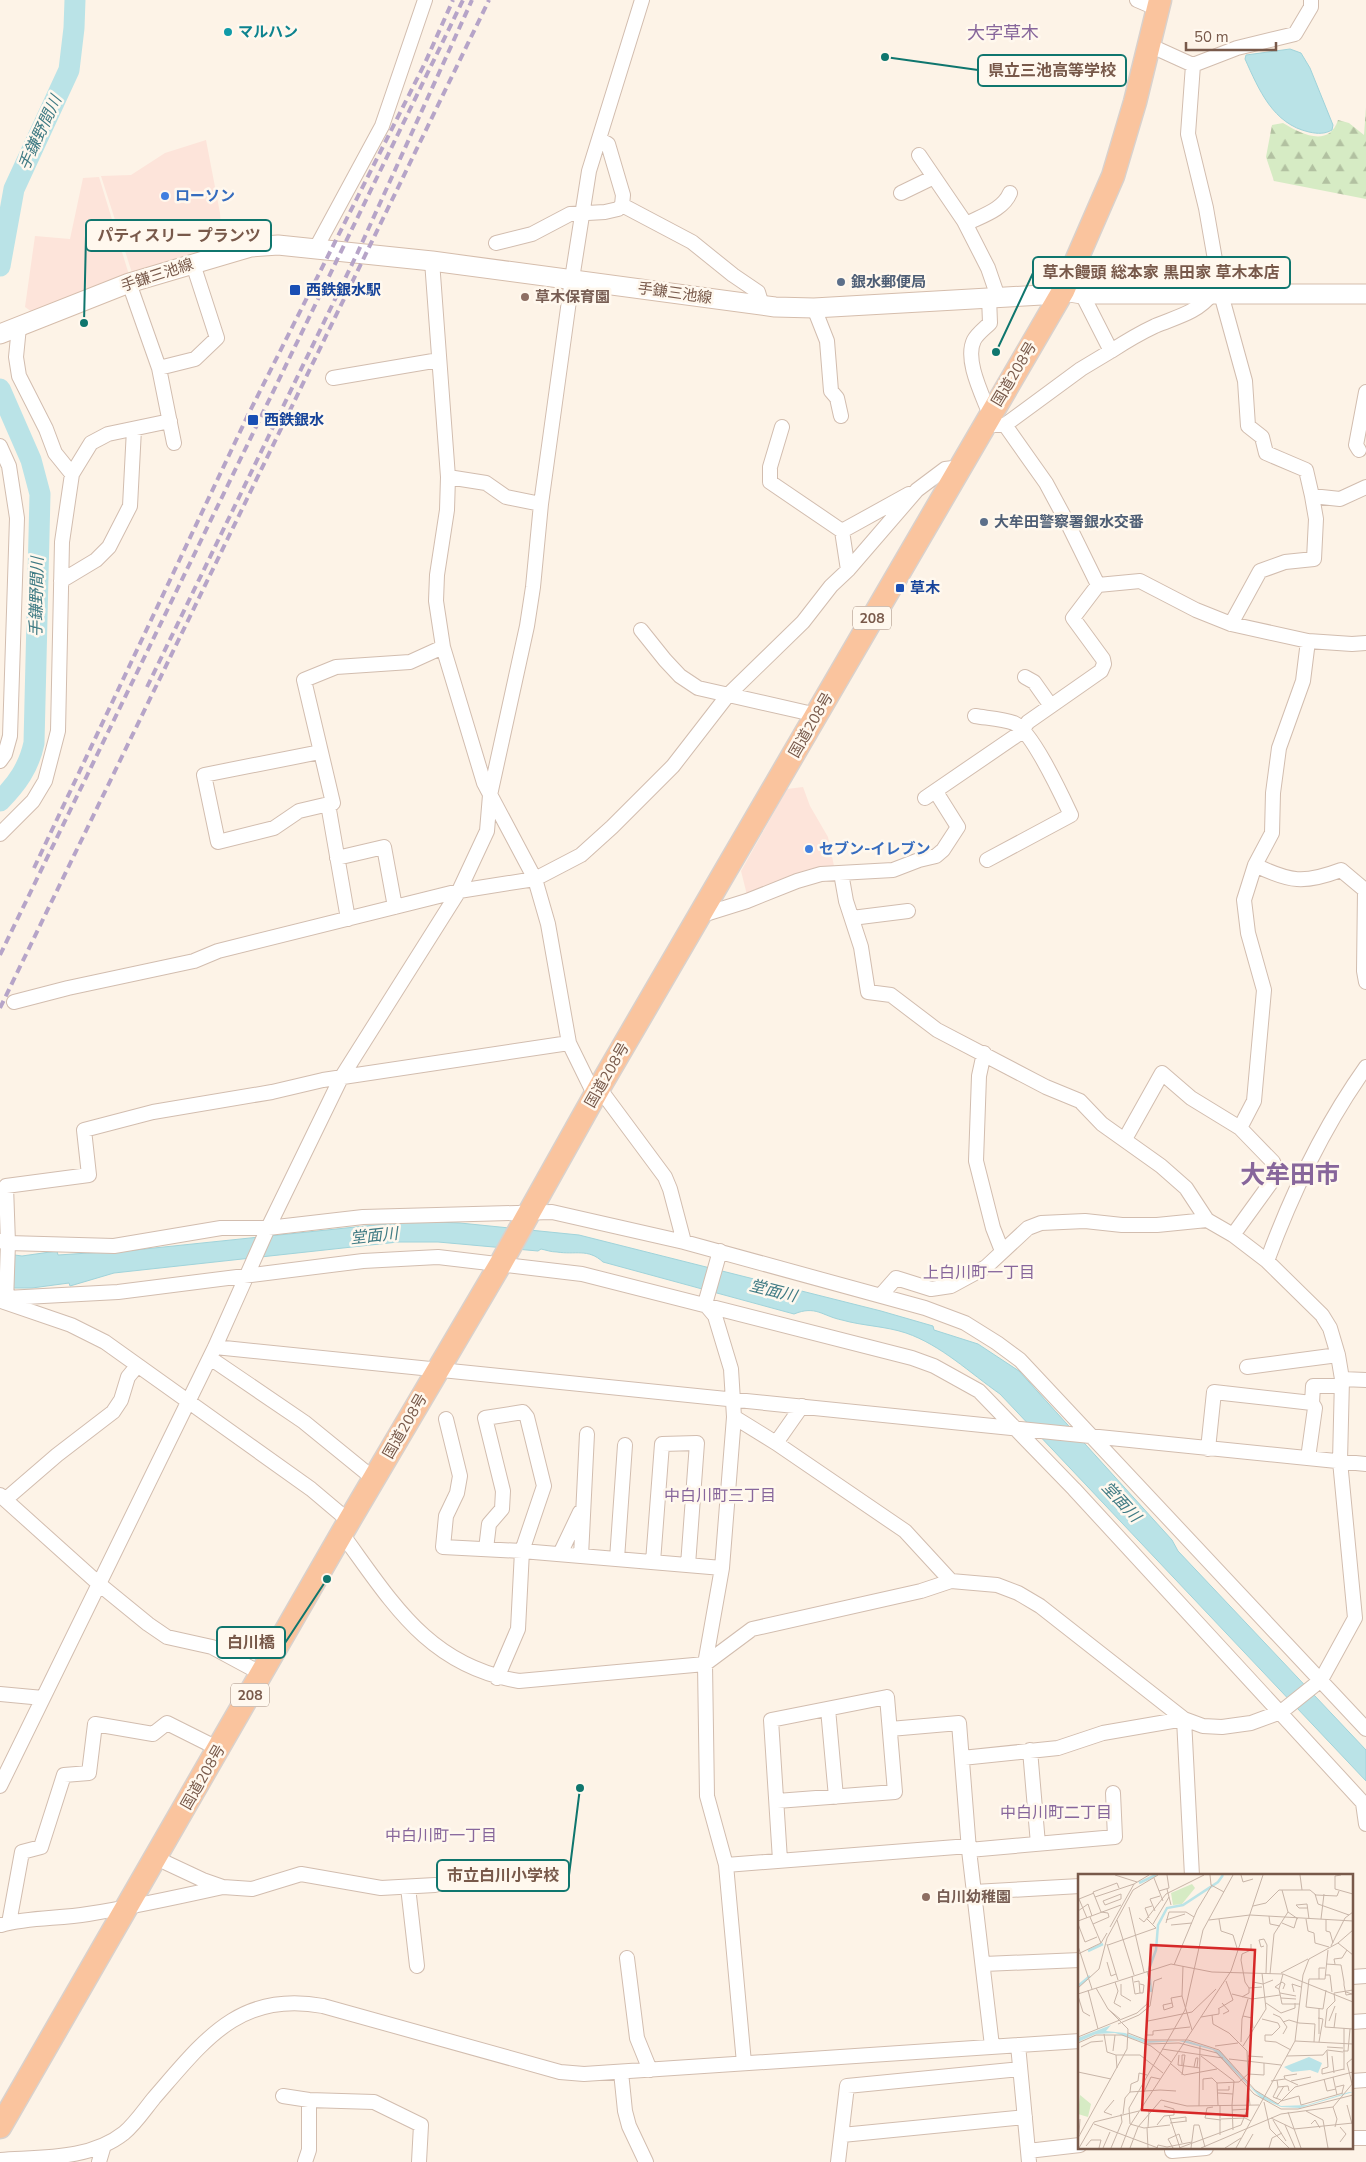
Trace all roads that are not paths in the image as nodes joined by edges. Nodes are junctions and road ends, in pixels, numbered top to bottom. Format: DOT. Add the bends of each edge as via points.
graph roads {
  1 [pos="425,0"];
  2 [pos="642,0"];
  3 [pos="1137,0"];
  4 [pos="1311,0"];
  5 [pos="1159,5"];
  6 [pos="1149,45"];
  7 [pos="1193,65"];
  8 [pos="599,138"];
  9 [pos="918,155"];
  10 [pos="934,177"];
  11 [pos="901,193"];
  12 [pos="1010,194"];
  13 [pos="622,205"];
  14 [pos="582,214"];
  15 [pos="966,224"];
  16 [pos="496,243"];
  17 [pos="316,248"];
  18 [pos="432,261"];
  19 [pos="193,264"];
  20 [pos="572,279"];
  21 [pos="129,283"];
  22 [pos="1073,292"];
  23 [pos="1216,294"];
  24 [pos="1366,294"];
  25 [pos="994,297"];
  26 [pos="762,305"];
  27 [pos="814,308"];
  28 [pos="19,327"];
  29 [pos="0,334"];
  30 [pos="1111,351"];
  31 [pos="439,360"];
  32 [pos="159,368"];
  33 [pos="334,378"];
  34 [pos="1366,392"];
  35 [pos="841,416"];
  36 [pos="1364,416"];
  37 [pos="170,420"];
  38 [pos="993,422"];
  39 [pos="782,428"];
  40 [pos="134,429"];
  41 [pos="174,443"];
  42 [pos="0,446"];
  43 [pos="1359,450"];
  44 [pos="961,467"];
  45 [pos="72,474"];
  46 [pos="448,477"];
  47 [pos="1366,487"];
  48 [pos="917,490"];
  49 [pos="1312,496"];
  50 [pos="540,504"];
  51 [pos="842,531"];
  52 [pos="848,570"];
  53 [pos="62,581"];
  54 [pos="1098,585"];
  55 [pos="1231,624"];
  56 [pos="641,630"];
  57 [pos="1308,641"];
  58 [pos="1366,643"];
  59 [pos="443,647"];
  60 [pos="1025,676"];
  61 [pos="728,696"];
  62 [pos="1051,706"];
  63 [pos="817,715"];
  64 [pos="975,716"];
  65 [pos="1022,730"];
  66 [pos="320,752"];
  67 [pos="0,761"];
  68 [pos="490,795"];
  69 [pos="328,804"];
  70 [pos="0,834"];
  71 [pos="337,858"];
  72 [pos="988,860"];
  73 [pos="1255,865"];
  74 [pos="841,873"];
  75 [pos="535,879"];
  76 [pos="459,891"];
  77 [pos="395,907"];
  78 [pos="908,911"];
  79 [pos="699,916"];
  80 [pos="852,918"];
  81 [pos="348,919"];
  82 [pos="1366,982"];
  83 [pos="14,1002"];
  84 [pos="570,1043"];
  85 [pos="984,1053"];
  86 [pos="1366,1067"];
  87 [pos="341,1078"];
  88 [pos="597,1092"];
  89 [pos="1240,1128"];
  90 [pos="1125,1139"];
  91 [pos="529,1213"];
  92 [pos="1207,1220"];
  93 [pos="268,1228"];
  94 [pos="1233,1235"];
  95 [pos="684,1242"];
  96 [pos="5,1245"];
  97 [pos="1002,1251"];
  98 [pos="720,1252"];
  99 [pos="1267,1261"];
  100 [pos="501,1263"];
  101 [pos="249,1274"];
  102 [pos="881,1295"];
  103 [pos="4,1300"];
  104 [pos="705,1304"];
  105 [pos="212,1353"];
  106 [pos="1338,1355"];
  107 [pos="137,1366"];
  108 [pos="1247,1367"];
  109 [pos="437,1369"];
  110 [pos="1366,1380"];
  111 [pos="1342,1383"];
  112 [pos="733,1399"];
  113 [pos="188,1403"];
  114 [pos="1312,1403"];
  115 [pos="802,1406"];
  116 [pos="734,1418"];
  117 [pos="446,1419"];
  118 [pos="1019,1429"];
  119 [pos="587,1434"];
  120 [pos="1089,1436"];
  121 [pos="776,1443"];
  122 [pos="625,1445"];
  123 [pos="1208,1449"];
  124 [pos="1308,1458"];
  125 [pos="1340,1461"];
  126 [pos="1366,1464"];
  127 [pos="374,1479"];
  128 [pos="3,1497"];
  129 [pos="584,1505"];
  130 [pos="346,1528"];
  131 [pos="486,1549"];
  132 [pos="522,1551"];
  133 [pos="560,1554"];
  134 [pos="581,1556"];
  135 [pos="617,1559"];
  136 [pos="653,1562"];
  137 [pos="688,1565"];
  138 [pos="722,1568"];
  139 [pos="951,1581"];
  140 [pos="98,1584"];
  141 [pos="1360,1618"];
  142 [pos="705,1664"];
  143 [pos="262,1674"];
  144 [pos="497,1678"];
  145 [pos="1318,1683"];
  146 [pos="0,1694"];
  147 [pos="43,1698"];
  148 [pos="828,1708"];
  149 [pos="1282,1712"];
  150 [pos="1184,1719"];
  151 [pos="890,1729"];
  152 [pos="1366,1729"];
  153 [pos="219,1749"];
  154 [pos="1030,1750"];
  155 [pos="962,1758"];
  156 [pos="0,1786"];
  157 [pos="1113,1793"];
  158 [pos="836,1797"];
  159 [pos="777,1801"];
  160 [pos="1364,1804"];
  161 [pos="1366,1824"];
  162 [pos="1038,1844"];
  163 [pos="969,1848"];
  164 [pos="156,1858"];
  165 [pos="780,1860"];
  166 [pos="726,1865"];
  167 [pos="1192,1874"];
  168 [pos="435,1885"];
  169 [pos="1078,1886"];
  170 [pos="224,1887"];
  171 [pos="408,1887"];
  172 [pos="974,1892"];
  173 [pos="127,1908"];
  174 [pos="5,1924"];
  175 [pos="627,1958"];
  176 [pos="1078,1960"];
  177 [pos="984,1964"];
  178 [pos="417,1966"];
  179 [pos="1078,2041"];
  180 [pos="1018,2045"];
  181 [pos="992,2046"];
  182 [pos="744,2063"];
  183 [pos="1020,2069"];
  184 [pos="650,2070"];
  185 [pos="621,2072"];
  186 [pos="283,2096"];
  187 [pos="309,2100"];
  188 [pos="1024,2117"];
  189 [pos="0,2127"];
  190 [pos="842,2135"];
  191 [pos="104,2145"];
  192 [pos="1078,2145"];
  193 [pos="1195,2150"];
  194 [pos="1172,2154"];
  195 [pos="1028,2157"];
  196 [pos="0,2160"];
  197 [pos="414,2161"];
  198 [pos="99,2162"];
  199 [pos="305,2162"];
  200 [pos="646,2162"];
  201 [pos="838,2162"];
  1 -- 17 [label="street" via="382,126"];
  2 -- 8 [label="street"];
  3 -- 5 [label="street"];
  4 -- 7 [label="street" via="1311,7 1295,34 1237,48"];
  5 -- 6 [label="highway, 国道208号 / 208"];
  6 -- 7 [label="street"];
  6 -- 22 [label="highway, 国道208号 / 208" via="1113,176"];
  7 -- 23 [label="street" via="1188,134 1206,208"];
  8 -- 13 [label="street" via="608,144 624,195"];
  8 -- 14 [label="street" via="589,171"];
  9 -- 10 [label="street"];
  10 -- 11 [label="street"];
  10 -- 15 [label="street"];
  12 -- 15 [label="street" via="998,208"];
  13 -- 14 [label="street" via="605,212"];
  13 -- 26 [label="street" via="692,242 758,292"];
  14 -- 16 [label="street" via="570,214 532,234"];
  14 -- 20 [label="street"];
  15 -- 25 [label="street" via="988,268"];
  17 -- 18 [label="main road, 手鎌三池線"];
  17 -- 19 [label="main road, 手鎌三池線" via="278,244 251,247"];
  18 -- 20 [label="main road, 手鎌三池線"];
  18 -- 31 [label="street"];
  19 -- 21 [label="main road, 手鎌三池線"];
  19 -- 32 [label="street" via="217,338 195,359"];
  20 -- 26 [label="main road, 手鎌三池線"];
  20 -- 50 [label="street"];
  21 -- 28 [label="main road, 手鎌三池線"];
  21 -- 32 [label="street"];
  22 -- 23 [label="main road, 手鎌三池線"];
  22 -- 25 [label="main road, 手鎌三池線"];
  22 -- 30 [label="street"];
  22 -- 38 [label="highway, 国道208号 / 208"];
  23 -- 24 [label="main road, 手鎌三池線"];
  23 -- 30 [label="street" via="1185,315 1156,326"];
  23 -- 49 [label="street" via="1245,381 1248,426 1262,437 1266,453 1306,470"];
  25 -- 27 [label="main road, 手鎌三池線"];
  25 -- 38 [label="street" via="990,323 974,340 971,351 972,364"];
  26 -- 27 [label="main road, 手鎌三池線"];
  27 -- 35 [label="street" via="828,341 831,392 837,398"];
  28 -- 29 [label="main road, 手鎌三池線"];
  28 -- 45 [label="street" via="16,356 20,376 55,454"];
  30 -- 38 [label="street"];
  31 -- 33 [label="street"];
  31 -- 46 [label="street"];
  32 -- 37 [label="street"];
  34 -- 36 [label="street"];
  36 -- 43 [label="street" via="1356,445"];
  37 -- 40 [label="street"];
  37 -- 41 [label="street"];
  38 -- 44 [label="highway, 国道208号 / 208"];
  38 -- 54 [label="street" via="1046,483"];
  39 -- 51 [label="street" via="770,467 770,482"];
  40 -- 45 [label="street" via="108,434 91,443"];
  40 -- 53 [label="street" via="130,506 110,547 96,560"];
  42 -- 67 [label="street" via="9,466 16,518 10,736"];
  44 -- 48 [label="street" via="945,469"];
  44 -- 63 [label="highway, 国道208号 / 208"];
  45 -- 53 [label="street" via="65,509"];
  46 -- 50 [label="street" via="486,483 506,497"];
  46 -- 59 [label="street" via="436,601"];
  47 -- 49 [label="street" via="1340,499"];
  48 -- 51 [label="street"];
  48 -- 52 [label="street"];
  49 -- 55 [label="street" via="1316,520 1314,559 1285,562 1260,571"];
  50 -- 68 [label="street" via="534,586"];
  51 -- 52 [label="street"];
  52 -- 61 [label="street" via="803,622"];
  53 -- 70 [label="street" via="58,731 52,759 45,781 33,801"];
  54 -- 55 [label="street" via="1140,582"];
  54 -- 62 [label="street" via="1073,618 1104,664 1101,671"];
  55 -- 57 [label="street"];
  56 -- 61 [label="street" via="680,676 698,688"];
  57 -- 58 [label="street"];
  57 -- 73 [label="street" via="1303,681 1279,748 1272,833"];
  59 -- 66 [label="street" via="410,662 336,667 304,680"];
  59 -- 68 [label="street"];
  60 -- 62 [label="street" via="1034,682"];
  61 -- 63 [label="street"];
  61 -- 75 [label="street" via="672,766 612,828 581,855"];
  62 -- 65 [label="street"];
  63 -- 79 [label="highway, 国道208号 / 208"];
  64 -- 65 [label="street" via="1014,723"];
  65 -- 72 [label="street" via="1049,769 1071,815"];
  65 -- 74 [label="street" via="931,795 958,827 936,856 893,870"];
  66 -- 69 [label="street" via="333,803"];
  66 -- 69 [label="street" via="204,775 218,842 274,828 299,811"];
  68 -- 75 [label="street"];
  68 -- 76 [label="street" via="487,831"];
  69 -- 71 [label="street"];
  71 -- 77 [label="street" via="384,846"];
  71 -- 81 [label="street"];
  73 -- 82 [label="street" via="1273,874 1298,880 1318,879 1340,870 1365,890"];
  73 -- 89 [label="street" via="1244,900 1248,933 1264,990 1254,1101"];
  74 -- 79 [label="street" via="821,874 797,881"];
  74 -- 80 [label="street"];
  75 -- 76 [label="street"];
  75 -- 84 [label="street" via="548,924"];
  76 -- 77 [label="street"];
  76 -- 87 [label="street"];
  77 -- 81 [label="street"];
  78 -- 80 [label="street"];
  79 -- 88 [label="highway, 国道208号 / 208"];
  80 -- 85 [label="street" via="861,947 868,992 891,995 937,1030"];
  81 -- 83 [label="street" via="218,951 194,961"];
  84 -- 87 [label="street"];
  84 -- 88 [label="street"];
  85 -- 90 [label="street" via="1046,1087 1080,1100 1102,1124"];
  85 -- 97 [label="street" via="978,1076 976,1161"];
  86 -- 99 [label="street" via="1338,1110 1285,1212"];
  87 -- 93 [label="street"];
  87 -- 96 [label="street" via="153,1112 84,1130 88,1175 6,1186"];
  88 -- 91 [label="highway, 国道208号 / 208"];
  88 -- 95 [label="street" via="665,1177"];
  89 -- 90 [label="street" via="1191,1098 1162,1073"];
  89 -- 94 [label="street" via="1276,1169 1275,1177"];
  90 -- 92 [label="street" via="1186,1188"];
  91 -- 93 [label="street" via="363,1217"];
  91 -- 95 [label="street" via="552,1212"];
  91 -- 100 [label="highway, 国道208号 / 208"];
  92 -- 94 [label="street"];
  92 -- 97 [label="street" via="1157,1225 1085,1221 1041,1223 1028,1228"];
  93 -- 96 [label="street" via="221,1228 114,1246"];
  93 -- 101 [label="street"];
  94 -- 99 [label="street"];
  95 -- 98 [label="street"];
  96 -- 103 [label="street"];
  97 -- 102 [label="street" via="986,1267 951,1286 932,1289 896,1278"];
  98 -- 102 [label="street"];
  98 -- 104 [label="street"];
  99 -- 106 [label="street" via="1322,1315 1330,1328"];
  100 -- 101 [label="street" via="438,1257 363,1261"];
  100 -- 104 [label="street" via="582,1274"];
  100 -- 109 [label="highway, 国道208号 / 208"];
  101 -- 103 [label="street" via="118,1292"];
  101 -- 105 [label="street"];
  102 -- 120 [label="street" via="965,1323 997,1343 1040,1379"];
  103 -- 107 [label="street" via="71,1324 105,1342"];
  104 -- 112 [label="street" via="715,1316 728,1360"];
  104 -- 118 [label="street" via="885,1349 934,1366 979,1392"];
  105 -- 109 [label="street"];
  105 -- 113 [label="street"];
  105 -- 127 [label="street"];
  106 -- 108 [label="street"];
  106 -- 111 [label="street"];
  107 -- 113 [label="street"];
  107 -- 128 [label="street" via="128,1377 121,1400 113,1412"];
  109 -- 112 [label="street"];
  109 -- 127 [label="highway, 国道208号 / 208"];
  110 -- 111 [label="street"];
  111 -- 114 [label="street" via="1313,1386"];
  111 -- 125 [label="street"];
  112 -- 115 [label="street"];
  112 -- 116 [label="street"];
  113 -- 130 [label="street" via="311,1489"];
  113 -- 140 [label="street"];
  114 -- 123 [label="street" via="1214,1392"];
  114 -- 124 [label="street" via="1315,1408"];
  115 -- 118 [label="street"];
  115 -- 121 [label="street"];
  116 -- 121 [label="street"];
  116 -- 138 [label="street"];
  117 -- 131 [label="street" via="460,1476 457,1493 446,1516 443,1547"];
  118 -- 120 [label="street"];
  118 -- 149 [label="street"];
  119 -- 129 [label="street"];
  120 -- 123 [label="street"];
  120 -- 145 [label="street"];
  121 -- 139 [label="street" via="904,1531"];
  122 -- 135 [label="street"];
  123 -- 124 [label="street"];
  124 -- 125 [label="street"];
  125 -- 126 [label="street"];
  125 -- 141 [label="street"];
  127 -- 130 [label="highway, 国道208号 / 208"];
  128 -- 140 [label="street"];
  129 -- 133 [label="street"];
  129 -- 134 [label="street"];
  130 -- 143 [label="highway, 国道208号 / 208"];
  130 -- 144 [label="street" via="397,1609 424,1638 450,1657"];
  131 -- 132 [label="street"];
  131 -- 132 [label="street" via="489,1524 502,1508 502,1491 485,1418 523,1412 544,1486"];
  132 -- 133 [label="street"];
  132 -- 144 [label="street" via="518,1629"];
  133 -- 134 [label="street"];
  134 -- 135 [label="street"];
  135 -- 136 [label="street"];
  136 -- 137 [label="street"];
  136 -- 137 [label="street" via="662,1444 698,1443"];
  137 -- 138 [label="street"];
  138 -- 142 [label="street"];
  139 -- 142 [label="street" via="921,1591 752,1629"];
  139 -- 150 [label="street" via="997,1585 1040,1606"];
  140 -- 143 [label="street" via="168,1637 212,1647"];
  140 -- 147 [label="street"];
  141 -- 145 [label="street"];
  142 -- 144 [label="street" via="519,1681"];
  142 -- 166 [label="street" via="707,1796"];
  143 -- 153 [label="highway, 国道208号 / 208"];
  145 -- 149 [label="street"];
  145 -- 152 [label="street"];
  146 -- 147 [label="street"];
  147 -- 156 [label="street"];
  148 -- 151 [label="street" via="887,1697"];
  148 -- 158 [label="street"];
  148 -- 159 [label="street" via="771,1720"];
  149 -- 150 [label="street" via="1251,1723 1222,1727 1203,1726"];
  149 -- 160 [label="street"];
  150 -- 154 [label="street" via="1103,1733 1058,1748"];
  150 -- 167 [label="street"];
  151 -- 155 [label="street" via="958,1723"];
  151 -- 158 [label="street" via="895,1792"];
  153 -- 164 [label="highway, 国道208号 / 208"];
  153 -- 174 [label="street" via="167,1723 153,1734 95,1724 89,1773 64,1775 41,1847 22,1852"];
  154 -- 155 [label="street"];
  154 -- 162 [label="street"];
  155 -- 163 [label="street"];
  157 -- 162 [label="street" via="1115,1836"];
  158 -- 159 [label="street"];
  159 -- 165 [label="street"];
  160 -- 161 [label="street"];
  162 -- 163 [label="street"];
  163 -- 165 [label="street"];
  163 -- 172 [label="street"];
  164 -- 170 [label="street"];
  164 -- 173 [label="highway, 国道208号 / 208"];
  165 -- 166 [label="street"];
  166 -- 182 [label="street"];
  168 -- 171 [label="street"];
  169 -- 172 [label="street"];
  170 -- 171 [label="street" via="252,1889 301,1874 381,1888"];
  170 -- 173 [label="street"];
  171 -- 178 [label="street"];
  172 -- 177 [label="street"];
  173 -- 174 [label="street"];
  173 -- 189 [label="highway, 国道208号 / 208"];
  175 -- 184 [label="street" via="637,2038"];
  176 -- 177 [label="street"];
  177 -- 181 [label="street"];
  179 -- 180 [label="street"];
  180 -- 181 [label="street"];
  180 -- 183 [label="street"];
  181 -- 182 [label="street"];
  182 -- 184 [label="street"];
  183 -- 188 [label="street"];
  183 -- 190 [label="street" via="847,2086"];
  184 -- 185 [label="street"];
  185 -- 191 [label="street" via="560,2072 323,2006 306,2002 284,2003 237,2017 218,2029 125,2132"];
  185 -- 200 [label="street" via="629,2126"];
  186 -- 187 [label="street"];
  187 -- 197 [label="street" via="374,2102 421,2125"];
  187 -- 199 [label="street" via="309,2150"];
  188 -- 190 [label="street"];
  188 -- 195 [label="street"];
  190 -- 201 [label="street"];
  191 -- 196 [label="street" via="74,2154"];
  191 -- 198 [label="street"];
  192 -- 195 [label="street"];
  193 -- 194 [label="street"];
}
